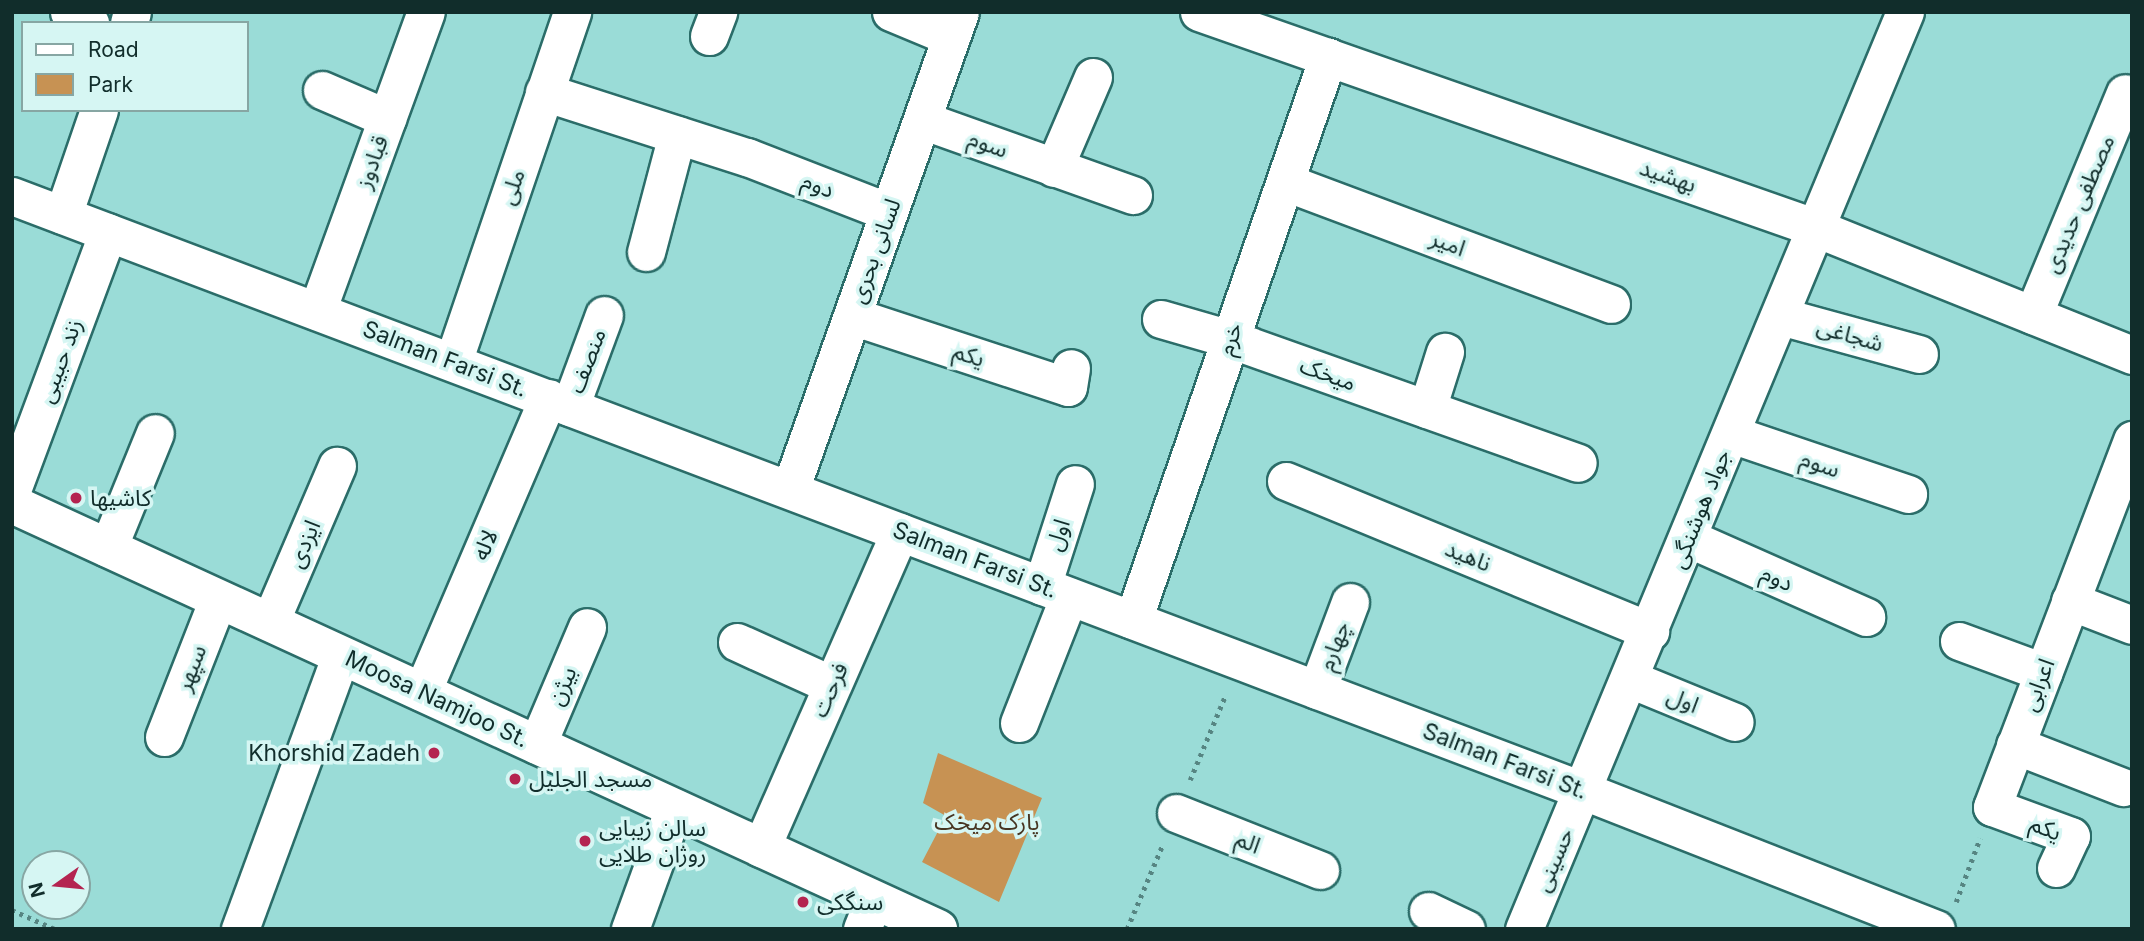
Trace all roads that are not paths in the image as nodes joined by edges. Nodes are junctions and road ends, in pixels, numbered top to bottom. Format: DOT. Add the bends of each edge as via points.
graph roads {
  1 [pos="69,12"];
  2 [pos="426,12"];
  3 [pos="572,12"];
  4 [pos="891,12"];
  5 [pos="1199,12"];
  6 [pos="1905,12"];
  7 [pos="86,21"];
  8 [pos="956,25"];
  9 [pos="1328,57"];
  10 [pos="1093,77"];
  11 [pos="322,90"];
  12 [pos="544,92"];
  13 [pos="2125,93"];
  14 [pos="98,112"];
  15 [pos="387,118"];
  16 [pos="922,120"];
  17 [pos="677,135"];
  18 [pos="1055,168"];
  19 [pos="1284,182"];
  20 [pos="1133,195"];
  21 [pos="12,196"];
  22 [pos="889,212"];
  23 [pos="62,215"];
  24 [pos="1816,228"];
  25 [pos="108,232"];
  26 [pos="646,252"];
  27 [pos="1611,304"];
  28 [pos="317,311"];
  29 [pos="604,314"];
  30 [pos="2033,315"];
  31 [pos="852,316"];
  32 [pos="1780,316"];
  33 [pos="1161,319"];
  34 [pos="1230,339"];
  35 [pos="1445,352"];
  36 [pos="1919,354"];
  37 [pos="2132,355"];
  38 [pos="453,362"];
  39 [pos="1071,368"];
  40 [pos="559,403"];
  41 [pos="1427,409"];
  42 [pos="155,433"];
  43 [pos="1731,434"];
  44 [pos="2130,450"];
  45 [pos="1578,463"];
  46 [pos="337,466"];
  47 [pos="1286,481"];
  48 [pos="1075,484"];
  49 [pos="12,490"];
  50 [pos="790,490"];
  51 [pos="1908,494"];
  52 [pos="12,504"];
  53 [pos="2120,509"];
  54 [pos="900,532"];
  55 [pos="1688,538"];
  56 [pos="108,548"];
  57 [pos="1055,591"];
  58 [pos="218,599"];
  59 [pos="2070,600"];
  60 [pos="1350,602"];
  61 [pos="1866,617"];
  62 [pos="1133,620"];
  63 [pos="270,622"];
  64 [pos="2132,625"];
  65 [pos="587,627"];
  66 [pos="1650,631"];
  67 [pos="737,642"];
  68 [pos="1959,642"];
  69 [pos="341,654"];
  70 [pos="2043,672"];
  71 [pos="1630,679"];
  72 [pos="832,685"];
  73 [pos="1317,690"];
  74 [pos="422,692"];
  75 [pos="1735,722"];
  76 [pos="1019,723"];
  77 [pos="164,737"];
  78 [pos="537,745"];
  79 [pos="2015,745"];
  80 [pos="2123,787"];
  81 [pos="1584,791"];
  82 [pos="1992,807"];
  83 [pos="674,808"];
  84 [pos="1175,813"];
  85 [pos="761,848"];
  86 [pos="2056,868"];
  87 [pos="1320,870"];
  88 [pos="1428,911"];
  89 [pos="868,914"];
  90 [pos="1931,921"];
  91 [pos="240,929"];
  92 [pos="630,929"];
  93 [pos="938,929"];
  94 [pos="1466,929"];
  95 [pos="1524,929"];
  1 -- 7 [label="street"];
  2 -- 15 [label="street, قبادوز"];
  3 -- 12 [label="street, ملی"];
  4 -- 8 [label="street"];
  5 -- 9 [label="street, بهشید"];
  6 -- 24 [label="street, جواد هوشنگی"];
  8 -- 16 [label="street, لسانی بحری"];
  9 -- 19 [label="street, خرم"];
  9 -- 24 [label="street, بهشید"];
  10 -- 18 [label="street"];
  11 -- 15 [label="street"];
  12 -- 17 [label="street"];
  12 -- 38 [label="street, ملی"];
  13 -- 30 [label="street, مصطفی حدیدی"];
  14 -- 23 [label="street"];
  15 -- 28 [label="street, قبادوز"];
  16 -- 18 [label="street, سوم"];
  16 -- 22 [label="street, لسانی بحری"];
  17 -- 22 [label="street, دوم"];
  17 -- 26 [label="street"];
  18 -- 20 [label="street, سوم"];
  19 -- 27 [label="street, امیر"];
  19 -- 34 [label="street, خرم"];
  21 -- 23 [label="street, Salman Farsi St."];
  22 -- 31 [label="street, لسانی بحری"];
  23 -- 25 [label="street, Salman Farsi St."];
  24 -- 30 [label="street, بهشید"];
  24 -- 32 [label="street, جواد هوشنگی"];
  25 -- 28 [label="street, Salman Farsi St."];
  25 -- 49 [label="street, زند حبیبی"];
  28 -- 38 [label="street, Salman Farsi St."];
  29 -- 40 [label="street, منصف"];
  30 -- 37 [label="street, بهشید"];
  31 -- 39 [label="street, یکم" via="1068,387"];
  31 -- 50 [label="street, لسانی بحری"];
  32 -- 36 [label="street, شجاغی"];
  32 -- 43 [label="street, جواد هوشنگی"];
  33 -- 34 [label="street, میخک"];
  34 -- 41 [label="street, میخک"];
  34 -- 62 [label="street, خرم"];
  35 -- 41 [label="street"];
  38 -- 40 [label="street, Salman Farsi St."];
  40 -- 50 [label="street, Salman Farsi St."];
  40 -- 74 [label="street, لاله"];
  41 -- 45 [label="street, میخک"];
  42 -- 56 [label="street"];
  43 -- 51 [label="street, سوم"];
  43 -- 55 [label="street, جواد هوشنگی"];
  44 -- 53 [label="street, اعرابی"];
  46 -- 63 [label="street, ایزدی"];
  47 -- 66 [label="street, ناهید"];
  48 -- 57 [label="street, اول"];
  50 -- 54 [label="street, Salman Farsi St."];
  52 -- 56 [label="main road, Moosa Namjoo St."];
  53 -- 59 [label="street, اعرابی"];
  54 -- 57 [label="street, Salman Farsi St."];
  54 -- 72 [label="street, فرحت"];
  55 -- 61 [label="street, دوم"];
  55 -- 66 [label="street, جواد هوشنگی"];
  56 -- 58 [label="main road, Moosa Namjoo St."];
  57 -- 62 [label="street, Salman Farsi St."];
  57 -- 76 [label="street"];
  58 -- 63 [label="main road, Moosa Namjoo St."];
  58 -- 77 [label="street, سپهر"];
  59 -- 64 [label="street"];
  59 -- 70 [label="street, اعرابی"];
  60 -- 73 [label="street, چهارم"];
  62 -- 73 [label="street, Salman Farsi St."];
  63 -- 69 [label="main road, Moosa Namjoo St."];
  65 -- 78 [label="street, بیژن"];
  66 -- 71 [label="street, جواد هوشنگی"];
  67 -- 72 [label="street"];
  68 -- 70 [label="street"];
  69 -- 74 [label="main road, Moosa Namjoo St."];
  69 -- 91 [label="street"];
  70 -- 79 [label="street, اعرابی"];
  71 -- 75 [label="street, اول"];
  71 -- 81 [label="street, جواد هوشنگی"];
  72 -- 85 [label="street, فرحت"];
  73 -- 81 [label="street, Salman Farsi St."];
  74 -- 78 [label="main road, Moosa Namjoo St."];
  78 -- 83 [label="main road, Moosa Namjoo St."];
  79 -- 80 [label="street"];
  79 -- 82 [label="street, اعرابی"];
  81 -- 90 [label="street, Salman Farsi St."];
  81 -- 95 [label="street, حسینی"];
  82 -- 86 [label="street, یکم" via="2071,836"];
  83 -- 85 [label="main road, Moosa Namjoo St."];
  83 -- 92 [label="street"];
  84 -- 87 [label="street, الم"];
  85 -- 89 [label="main road, Moosa Namjoo St."];
  88 -- 94 [label="street"];
  89 -- 93 [label="main road, Moosa Namjoo St."];
}
